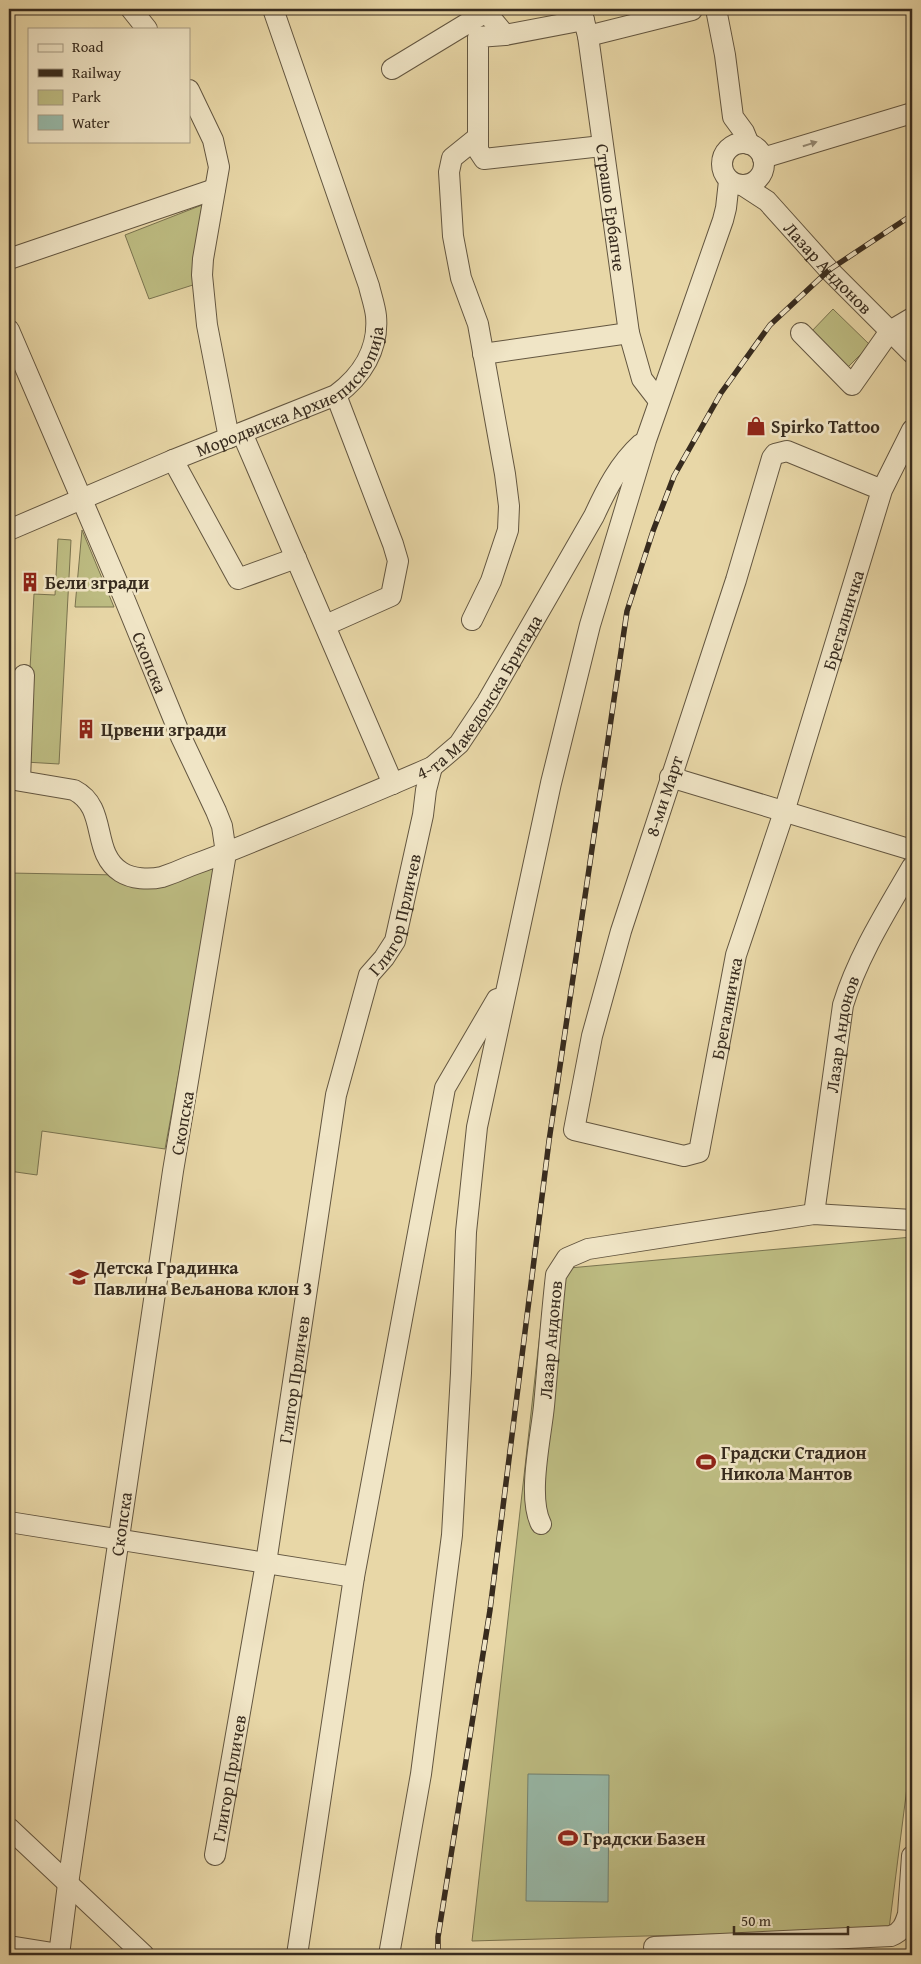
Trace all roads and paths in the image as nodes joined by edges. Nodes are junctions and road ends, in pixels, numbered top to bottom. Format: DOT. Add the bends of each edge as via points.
graph roads {
  1 [pos="131,9"];
  2 [pos="273,9"];
  3 [pos="287,9"];
  4 [pos="716,9"];
  5 [pos="692,10"];
  6 [pos="585,22"];
  7 [pos="146,28"];
  8 [pos="505,35"];
  9 [pos="283,37"];
  10 [pos="392,69"];
  11 [pos="190,92"];
  12 [pos="912,113"];
  13 [pos="733,117"];
  14 [pos="478,137"];
  15 [pos="602,146"];
  16 [pos="727,150"];
  17 [pos="758,159"];
  18 [pos="737,184"];
  19 [pos="215,188"];
  20 [pos="767,201"];
  21 [pos="9,259"];
  22 [pos="912,318"];
  23 [pos="9,330"];
  24 [pos="629,332"];
  25 [pos="890,332"];
  26 [pos="801,333"];
  27 [pos="912,353"];
  28 [pos="483,354"];
  29 [pos="336,395"];
  30 [pos="658,401"];
  31 [pos="912,430"];
  32 [pos="236,435"];
  33 [pos="646,440"];
  34 [pos="173,460"];
  35 [pos="882,490"];
  36 [pos="82,498"];
  37 [pos="9,530"];
  38 [pos="296,558"];
  39 [pos="472,620"];
  40 [pos="326,625"];
  41 [pos="24,675"];
  42 [pos="432,766"];
  43 [pos="670,776"];
  44 [pos="14,779"];
  45 [pos="393,784"];
  46 [pos="784,812"];
  47 [pos="912,850"];
  48 [pos="226,853"];
  49 [pos="912,868"];
  50 [pos="505,996"];
  51 [pos="700,1152"];
  52 [pos="814,1214"];
  53 [pos="912,1220"];
  54 [pos="9,1522"];
  55 [pos="541,1524"];
  56 [pos="118,1540"];
  57 [pos="266,1564"];
  58 [pos="354,1577"];
  59 [pos="9,1828"];
  60 [pos="215,1855"];
  61 [pos="912,1856"];
  62 [pos="68,1884"];
  63 [pos="9,1946"];
  64 [pos="654,1947"];
  65 [pos="59,1954"];
  66 [pos="144,1955"];
  67 [pos="297,1955"];
  68 [pos="389,1955"];
  1 -- 7 [label="street"];
  2 -- 9 [label="street, Мородвиска Архиепископија"];
  3 -- 9 [label="street"];
  4 -- 13 [label="street" via="726,55"];
  5 -- 6 [label="street"];
  6 -- 8 [label="street"];
  6 -- 15 [label="street, Страшо Ербапче"];
  8 -- 10 [label="street" via="486,12"];
  8 -- 14 [label="street" via="478,37"];
  9 -- 29 [label="street, Мородвиска Архиепископија" via="376,314 376,330 368,359 360,374"];
  11 -- 19 [label="street" via="217,153 219,167"];
  17 -- 12 [label="street, one-way"];
  13 -- 16 [label="street" via="727,131"];
  13 -- 17 [label="street, Лазар Андонов"];
  14 -- 15 [label="street" via="478,150 484,159"];
  14 -- 28 [label="street" via="452,158 450,172 454,244 460,278 478,324"];
  15 -- 24 [label="street, Страшо Ербапче"];
  16 -- 17 [label="street" via="737,144"];
  16 -- 18 [label="street" via="721,162 724,176"];
  17 -- 18 [label="street" via="754,182"];
  17 -- 20 [label="street, Лазар Андонов"];
  18 -- 20 [label="street, Лазар Андонов"];
  18 -- 30 [label="street"];
  19 -- 21 [label="street"];
  19 -- 32 [label="street" via="202,275 207,325"];
  20 -- 25 [label="street, Лазар Андонов"];
  22 -- 25 [label="street"];
  23 -- 36 [label="street, Скопска"];
  24 -- 28 [label="street"];
  24 -- 30 [label="street, Страшо Ербапче" via="642,379"];
  25 -- 26 [label="street" via="852,385"];
  25 -- 27 [label="street, Лазар Андонов"];
  28 -- 39 [label="street" via="509,506 508,530 491,581"];
  29 -- 32 [label="street, Мородвиска Архиепископија"];
  29 -- 40 [label="street" via="398,562 391,596"];
  30 -- 33 [label="street"];
  31 -- 35 [label="street, Брегалничка"];
  32 -- 34 [label="street, Мородвиска Архиепископија"];
  32 -- 38 [label="street"];
  33 -- 42 [label="street, 4-та Македонска Бригада" via="633,451 607,489 519,648 459,744"];
  33 -- 50 [label="street" via="590,625 551,783"];
  34 -- 36 [label="street, Мородвиска Архиепископија"];
  34 -- 38 [label="street" via="238,579"];
  35 -- 43 [label="street, 8-ми Март" via="787,450 772,458 736,580"];
  35 -- 46 [label="street, Брегалничка"];
  36 -- 37 [label="street, Мородвиска Архиепископија"];
  36 -- 48 [label="street, Скопска" via="181,737 222,826"];
  38 -- 40 [label="street"];
  40 -- 45 [label="street"];
  41 -- 44 [label="street"];
  42 -- 45 [label="street, 4-та Македонска Бригада"];
  42 -- 57 [label="street, Глигор Прличев" via="395,941 369,975 336,1095"];
  43 -- 46 [label="street"];
  43 -- 51 [label="street, 8-ми Март" via="592,1036 574,1130 684,1156"];
  44 -- 48 [label="street, 4-та Македонска Бригада" via="74,790 86,798 93,808 107,856 128,876 161,877"];
  45 -- 48 [label="street, 4-та Македонска Бригада"];
  46 -- 47 [label="street"];
  46 -- 51 [label="street, Брегалничка" via="736,955"];
  48 -- 56 [label="street, Скопска" via="173,1171"];
  49 -- 52 [label="street, Лазар Андонов" via="850,981 843,1005"];
  50 -- 58 [label="street" via="498,999 445,1088"];
  50 -- 68 [label="street" via="478,1127 466,1232 452,1535 420,1774"];
  52 -- 53 [label="street, Лазар Андонов"];
  52 -- 55 [label="street, Лазар Андонов" via="588,1249 567,1258 556,1275 537,1463 536,1516"];
  54 -- 56 [label="street"];
  56 -- 57 [label="street"];
  56 -- 62 [label="street, Скопска"];
  57 -- 58 [label="street"];
  57 -- 60 [label="street, Глигор Прличев"];
  58 -- 67 [label="street"];
  59 -- 62 [label="street"];
  61 -- 64 [label="street" via="906,1923 899,1933 891,1936"];
  62 -- 65 [label="street, Скопска"];
  62 -- 66 [label="street"];
  63 -- 65 [label="street"];
}
